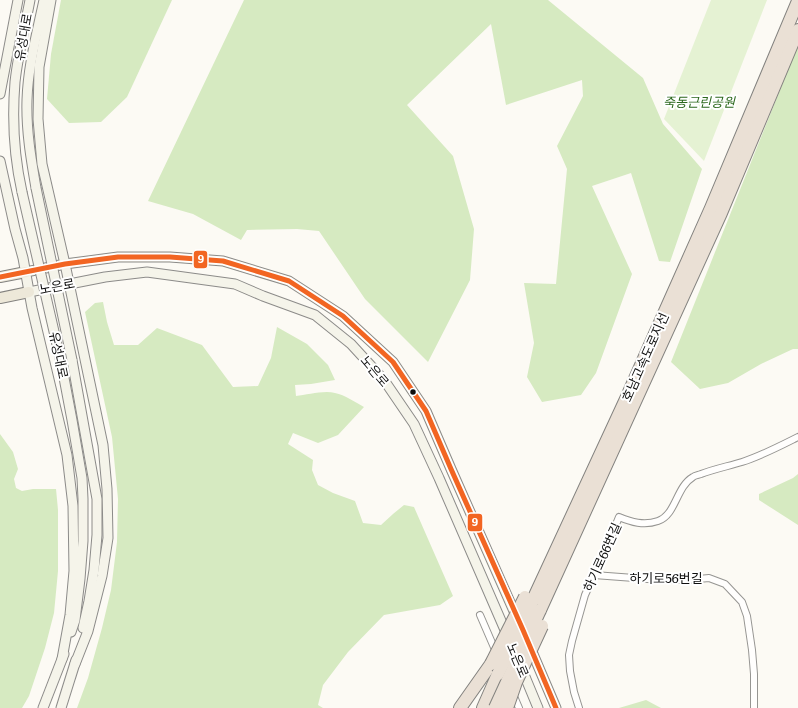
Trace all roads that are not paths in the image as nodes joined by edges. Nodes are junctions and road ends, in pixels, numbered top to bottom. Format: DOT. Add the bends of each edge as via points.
graph roads {
  1 [pos="18,0"];
  2 [pos="30,0"];
  3 [pos="44,0"];
  4 [pos="51,0"];
  5 [pos="798,2"];
  6 [pos="798,30"];
  7 [pos="0,94"];
  8 [pos="0,161"];
  9 [pos="65,264"];
  10 [pos="26,272"];
  11 [pos="0,277"];
  12 [pos="70,283"];
  13 [pos="29,292"];
  14 [pos="0,298"];
  15 [pos="630,401"];
  16 [pos="798,437"];
  17 [pos="594,575"];
  18 [pos="536,606"];
  19 [pos="480,615"];
  20 [pos="509,639"];
  21 [pos="493,646"];
  22 [pos="62,659"];
  23 [pos="74,664"];
  24 [pos="43,708"];
  25 [pos="61,708"];
  26 [pos="460,708"];
  27 [pos="483,708"];
  28 [pos="495,708"];
  29 [pos="507,708"];
  30 [pos="519,708"];
  31 [pos="538,708"];
  32 [pos="556,708"];
  33 [pos="579,708"];
  34 [pos="754,708"];
  1 -- 7 [label="main road"];
  2 -- 22 [label="main road, 유성대로, bridge" via="15,81 14,146 18,174 61,362 81,471 83,499 83,541 75,620"];
  3 -- 23 [label="main road, 유성대로, bridge" via="30,68 27,99 29,150 72,360 97,499 94,570"];
  4 -- 9 [label="main road" via="39,67 38,119 42,164"];
  5 -- 15 [label="highway, 호남고속도로지선"];
  6 -- 15 [label="highway, 호남고속도로지선" via="721,212"];
  8 -- 10 [label="main road"];
  9 -- 10 [label="main road, 노은로"];
  9 -- 12 [label="main road"];
  9 -- 32 [label="main road, 노은로" via="118,257 223,261 289,281 343,316 393,362 426,411"];
  10 -- 11 [label="main road"];
  10 -- 13 [label="main road"];
  12 -- 13 [label="main road, 노은로"];
  12 -- 20 [label="main road, 노은로" via="147,272 235,284 315,315 339,334 384,380 414,424"];
  12 -- 23 [label="main road" via="103,445 108,538 102,576 90,623"];
  13 -- 14 [label="main road"];
  13 -- 22 [label="main road" via="67,455 73,506 74,571"];
  15 -- 18 [label="highway, 호남고속도로지선"];
  15 -- 18 [label="highway"];
  16 -- 17 [label="street, 하기로66번길" via="744,461 693,477 684,485 668,515 658,521 632,522 619,517"];
  17 -- 33 [label="street, 하기로66번길" via="585,595 569,655"];
  17 -- 34 [label="street, 하기로56번길" via="660,580 709,578 725,584 742,602 747,616 754,674"];
  18 -- 26 [label="highway, bridge" via="490,664"];
  18 -- 27 [label="highway, 호남고속도로지선, bridge"];
  18 -- 28 [label="highway, 호남고속도로지선, bridge"];
  18 -- 29 [label="highway, bridge"];
  19 -- 21 [label="street"];
  20 -- 21 [label="street"];
  20 -- 31 [label="main road, 노은로"];
  21 -- 30 [label="street"];
  22 -- 24 [label="main road, 유성대로"];
  23 -- 25 [label="main road, 유성대로"];
}
